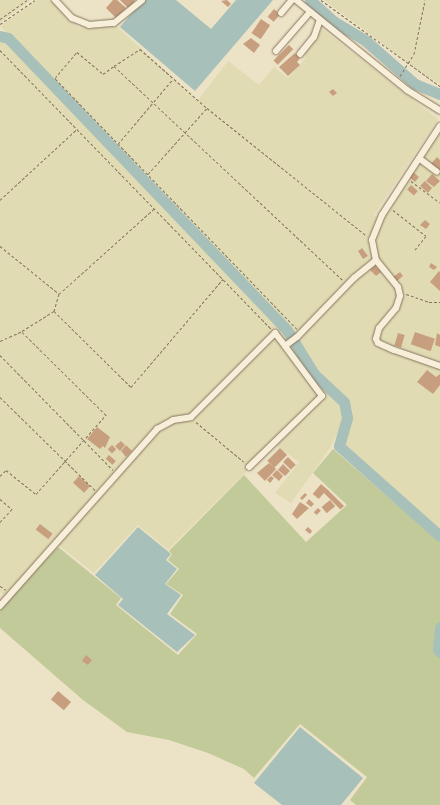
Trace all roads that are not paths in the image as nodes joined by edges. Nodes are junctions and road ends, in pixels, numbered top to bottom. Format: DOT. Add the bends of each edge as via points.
graph roads {
  1 [pos="55,0"];
  2 [pos="142,0"];
  3 [pos="292,0"];
  4 [pos="296,0"];
  5 [pos="310,12"];
  6 [pos="281,13"];
  7 [pos="320,20"];
  8 [pos="276,51"];
  9 [pos="300,54"];
  10 [pos="440,111"];
  11 [pos="440,126"];
  12 [pos="420,159"];
  13 [pos="437,172"];
  14 [pos="376,260"];
  15 [pos="286,345"];
  16 [pos="440,366"];
  17 [pos="250,467"];
  18 [pos="0,606"];
  1 -- 2 [label="street" via="78,22 98,25 114,23"];
  3 -- 6 [label="street"];
  4 -- 5 [label="street"];
  5 -- 7 [label="street"];
  5 -- 8 [label="street"];
  7 -- 9 [label="street" via="314,38"];
  7 -- 10 [label="street" via="407,90"];
  11 -- 12 [label="street"];
  12 -- 13 [label="street"];
  12 -- 14 [label="street" via="376,227 372,240"];
  14 -- 15 [label="street" via="347,284 299,336"];
  14 -- 16 [label="street" via="398,287 399,292 396,308 379,328 376,339 378,343"];
  15 -- 17 [label="street" via="322,396"];
  15 -- 18 [label="street" via="274,333 191,417 173,420 157,429"];
}
